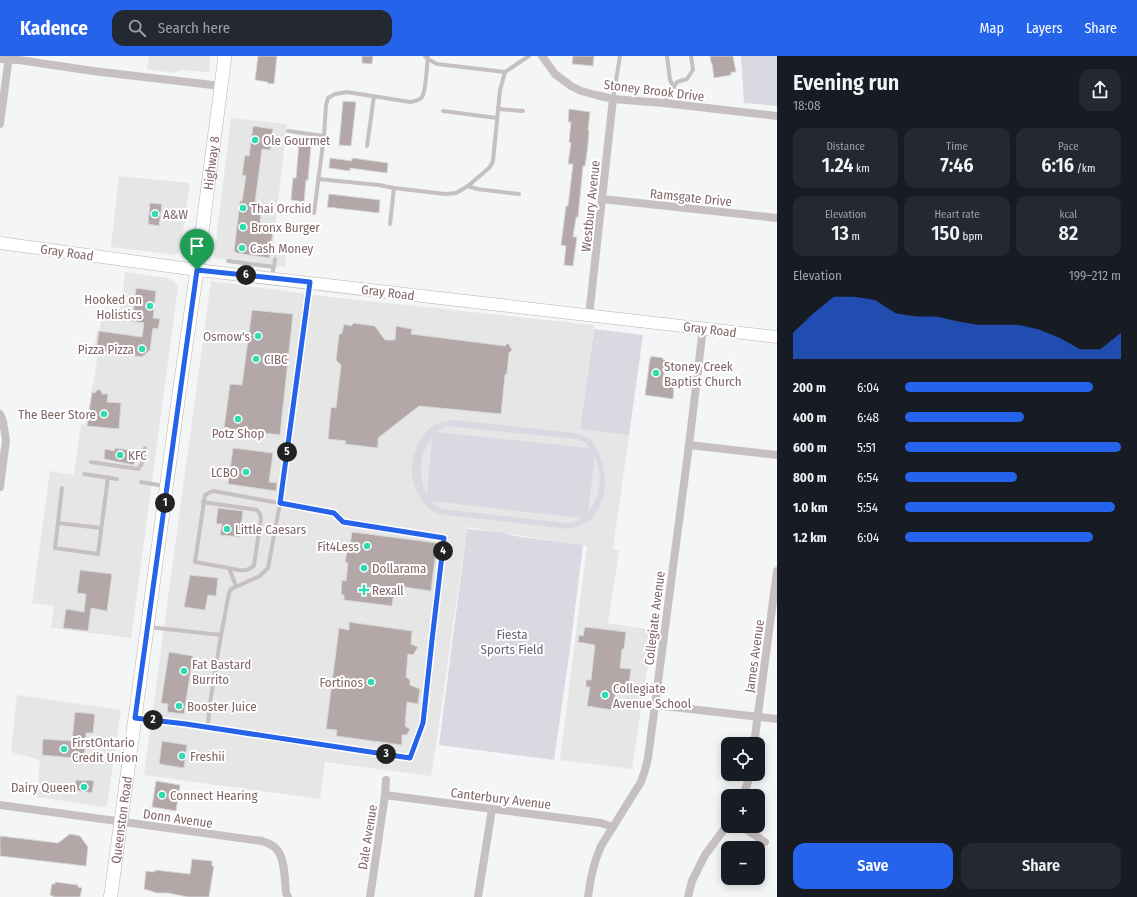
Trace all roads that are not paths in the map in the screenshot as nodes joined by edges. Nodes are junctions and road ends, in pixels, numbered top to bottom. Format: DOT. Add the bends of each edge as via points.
graph roads {
  1 [pos="225,56"];
  2 [pos="529,56"];
  3 [pos="542,56"];
  4 [pos="620,56"];
  5 [pos="668,56"];
  6 [pos="691,56"];
  7 [pos="427,57"];
  8 [pos="6,58"];
  9 [pos="505,72"];
  10 [pos="221,86"];
  11 [pos="674,87"];
  12 [pos="374,96"];
  13 [pos="614,99"];
  14 [pos="664,103"];
  15 [pos="499,109"];
  16 [pos="443,111"];
  17 [pos="523,111"];
  18 [pos="777,116"];
  19 [pos="497,118"];
  20 [pos="0,124"];
  21 [pos="288,131"];
  22 [pos="324,136"];
  23 [pos="367,146"];
  24 [pos="318,179"];
  25 [pos="468,186"];
  26 [pos="394,188"];
  27 [pos="519,194"];
  28 [pos="602,199"];
  29 [pos="314,213"];
  30 [pos="777,218"];
  31 [pos="390,224"];
  32 [pos="0,243"];
  33 [pos="275,259"];
  34 [pos="228,261"];
  35 [pos="197,270"];
  36 [pos="273,272"];
  37 [pos="310,282"];
  38 [pos="589,316"];
  39 [pos="703,328"];
  40 [pos="777,337"];
  41 [pos="0,414"];
  42 [pos="689,445"];
  43 [pos="145,448"];
  44 [pos="777,455"];
  45 [pos="91,462"];
  46 [pos="84,474"];
  47 [pos="108,478"];
  48 [pos="117,479"];
  49 [pos="141,482"];
  50 [pos="167,486"];
  51 [pos="0,487"];
  52 [pos="62,488"];
  53 [pos="204,502"];
  54 [pos="280,503"];
  55 [pos="58,523"];
  56 [pos="101,528"];
  57 [pos="229,568"];
  58 [pos="777,571"];
  59 [pos="236,586"];
  60 [pos="148,627"];
  61 [pos="221,635"];
  62 [pos="655,705"];
  63 [pos="758,717"];
  64 [pos="135,718"];
  65 [pos="777,720"];
  66 [pos="208,728"];
  67 [pos="755,737"];
  68 [pos="386,780"];
  69 [pos="385,795"];
  70 [pos="0,805"];
  71 [pos="492,808"];
  72 [pos="121,822"];
  73 [pos="613,827"];
  74 [pos="721,833"];
  75 [pos="752,833"];
  76 [pos="764,841"];
  77 [pos="111,896"];
  78 [pos="288,897"];
  79 [pos="370,897"];
  80 [pos="478,897"];
  81 [pos="588,897"];
  82 [pos="688,897"];
  1 -- 10 [label="main road, Highway 8"];
  2 -- 9 [label="lane"];
  3 -- 13 [label="street, Stoney Brook Drive" via="555,74 571,86"];
  4 -- 13 [label="lane"];
  5 -- 11 [label="lane" via="670,80"];
  6 -- 11 [label="lane" via="693,70 687,79 677,82"];
  7 -- 9 [label="lane" via="437,64"];
  7 -- 12 [label="lane" via="424,91 417,101"];
  8 -- 10 [label="street"];
  8 -- 20 [label="street"];
  9 -- 15 [label="lane" via="500,90"];
  10 -- 35 [label="main road, Highway 8"];
  11 -- 14 [label="lane"];
  12 -- 22 [label="lane" via="347,92 328,98"];
  12 -- 23 [label="lane"];
  13 -- 14 [label="street, Stoney Brook Drive"];
  13 -- 28 [label="street, Westbury Avenue"];
  14 -- 18 [label="street, Stoney Brook Drive"];
  15 -- 17 [label="lane"];
  15 -- 19 [label="lane"];
  16 -- 19 [label="lane"];
  19 -- 25 [label="lane" via="493,161 490,167"];
  21 -- 22 [label="lane"];
  22 -- 24 [label="lane"];
  24 -- 26 [label="lane"];
  24 -- 29 [label="lane"];
  25 -- 26 [label="lane" via="445,194"];
  25 -- 27 [label="lane"];
  26 -- 31 [label="lane"];
  28 -- 30 [label="street, Ramsgate Drive"];
  28 -- 38 [label="street, Westbury Avenue"];
  32 -- 35 [label="main road, Gray Road"];
  33 -- 36 [label="lane"];
  34 -- 36 [label="lane"];
  35 -- 36 [label="main road, Gray Road"];
  35 -- 50 [label="main road, Queenston Road"];
  36 -- 37 [label="main road, Gray Road"];
  37 -- 38 [label="main road, Gray Road"];
  37 -- 54 [label="lane"];
  38 -- 39 [label="main road, Gray Road"];
  39 -- 40 [label="main road, Gray Road"];
  39 -- 42 [label="street, Collegiate Avenue"];
  41 -- 51 [label="street" via="6,440"];
  42 -- 44 [label="street"];
  42 -- 62 [label="street, Collegiate Avenue"];
  43 -- 45 [label="lane" via="143,462 138,469"];
  46 -- 47 [label="lane"];
  47 -- 48 [label="lane"];
  47 -- 56 [label="lane"];
  49 -- 50 [label="lane"];
  50 -- 60 [label="main road, Queenston Road"];
  52 -- 55 [label="lane"];
  53 -- 54 [label="lane" via="205,495 213,491"];
  53 -- 57 [label="lane" via="195,562"];
  53 -- 57 [label="lane" via="257,510 260,514 254,566 247,570"];
  54 -- 59 [label="lane" via="268,568 260,576"];
  54 -- 66 [label="lane" via="334,513 343,522 444,538 423,723 410,758"];
  55 -- 56 [label="lane"];
  55 -- 56 [label="lane" via="54,548 98,554"];
  57 -- 59 [label="lane"];
  58 -- 63 [label="street, James Avenue"];
  59 -- 61 [label="lane" via="228,593"];
  60 -- 61 [label="lane"];
  60 -- 64 [label="main road, Queenston Road"];
  61 -- 66 [label="lane"];
  62 -- 63 [label="street"];
  62 -- 73 [label="street, Collegiate Avenue" via="649,751 641,782"];
  63 -- 65 [label="street"];
  63 -- 67 [label="street, James Avenue"];
  64 -- 66 [label="lane"];
  64 -- 72 [label="main road, Queenston Road"];
  68 -- 69 [label="street, Dale Avenue"];
  69 -- 71 [label="street, Canterbury Avenue"];
  69 -- 79 [label="street, Dale Avenue"];
  70 -- 72 [label="street, Donn Avenue"];
  71 -- 73 [label="street, Canterbury Avenue"];
  71 -- 80 [label="street"];
  72 -- 77 [label="main road, Queenston Road"];
  72 -- 78 [label="street, Donn Avenue" via="262,841 272,845 282,858"];
  73 -- 81 [label="street, Collegiate Avenue" via="597,855"];
  74 -- 82 [label="street" via="705,855 692,881"];
  75 -- 76 [label="street"];
}
